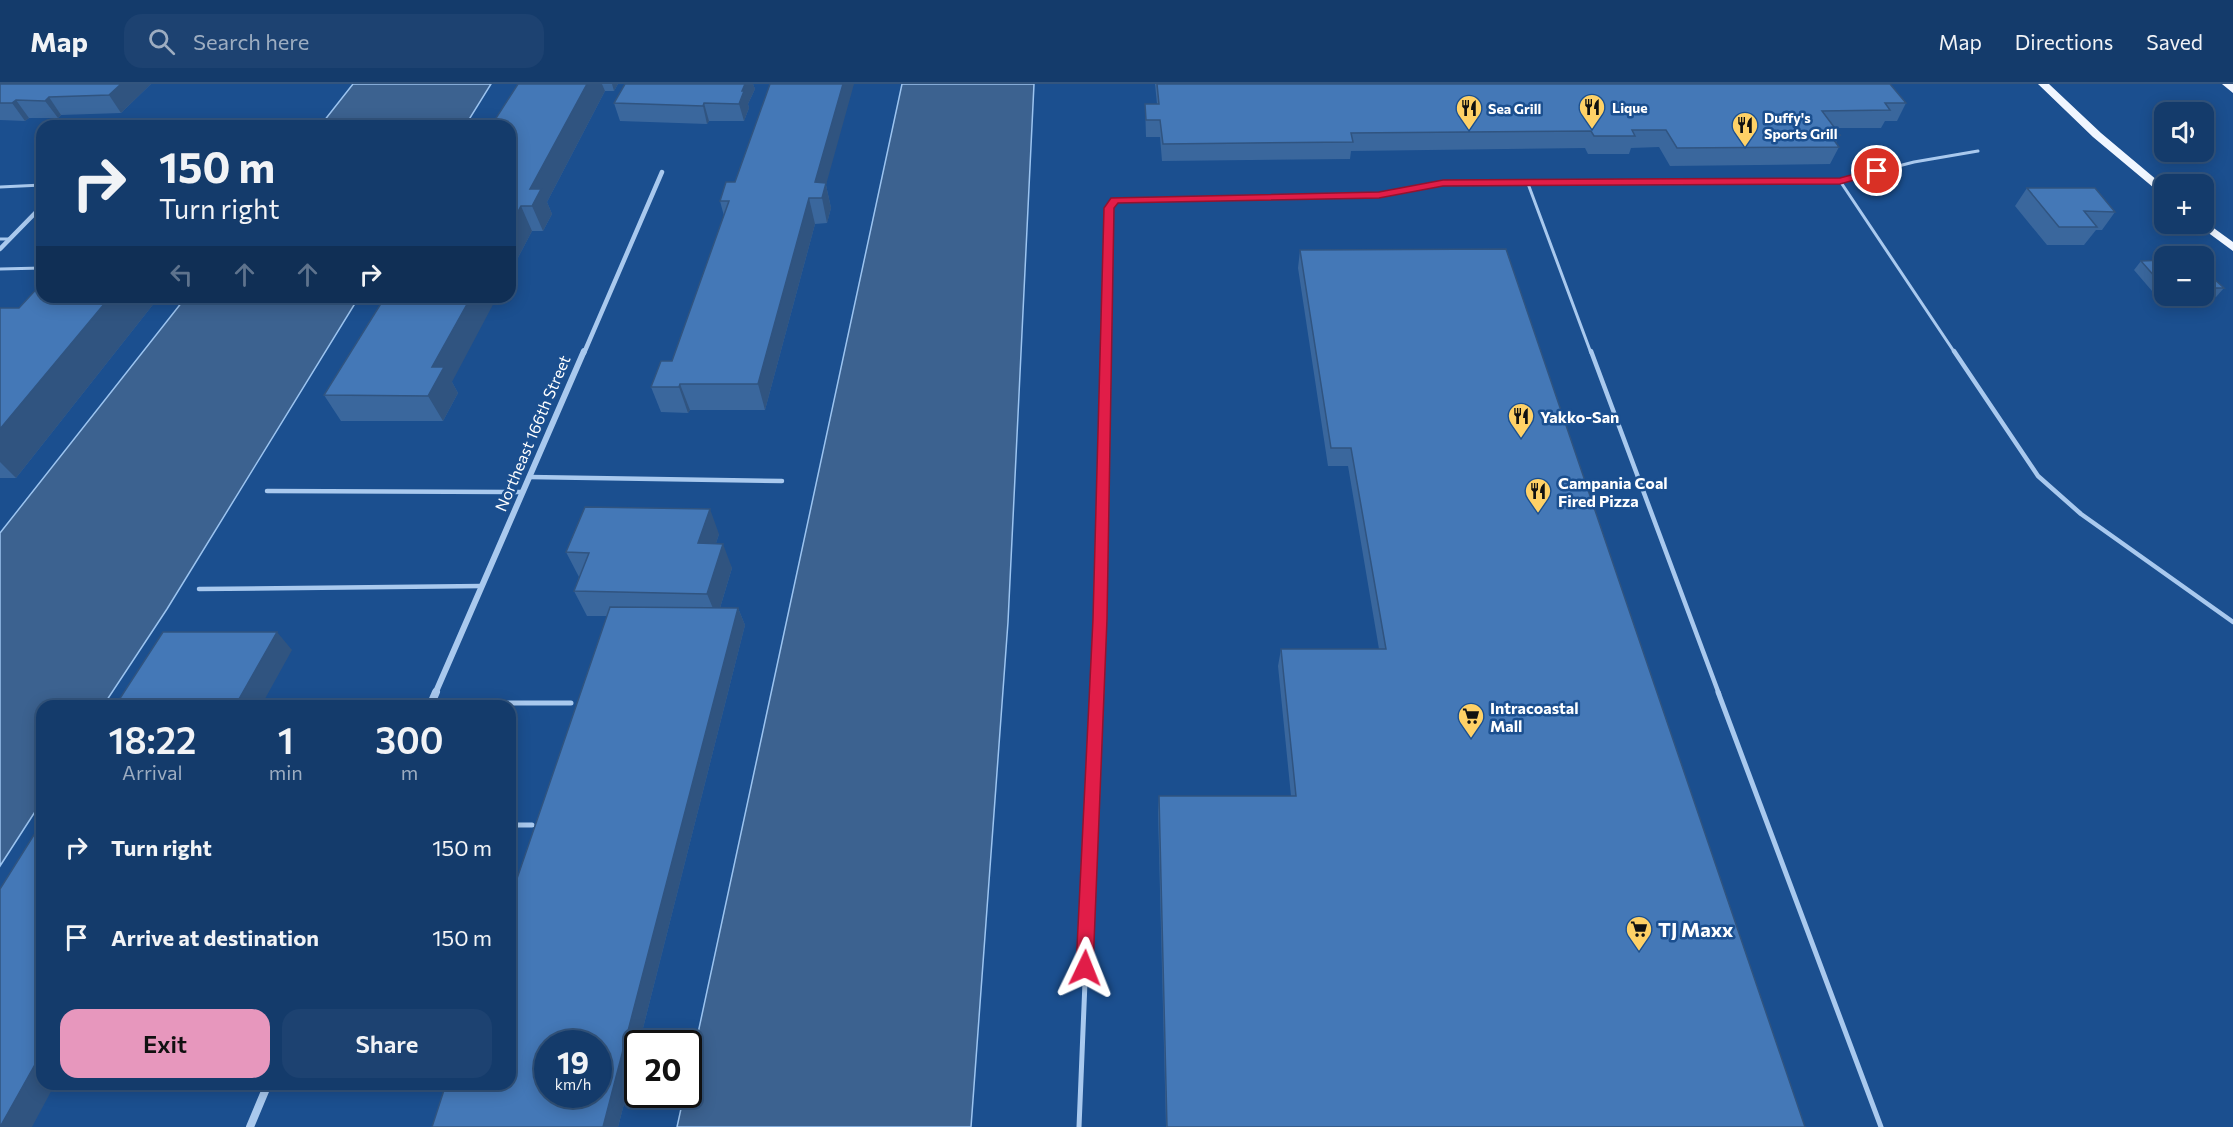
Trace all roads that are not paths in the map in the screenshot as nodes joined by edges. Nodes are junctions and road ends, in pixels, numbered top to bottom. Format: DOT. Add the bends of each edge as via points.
graph roads {
  1 [pos="2043,84"];
  2 [pos="2227,84"];
  3 [pos="2233,90"];
  4 [pos="1978,151"];
  5 [pos="662,172"];
  6 [pos="1527,181"];
  7 [pos="1840,181"];
  8 [pos="2154,183"];
  9 [pos="36,185"];
  10 [pos="0,187"];
  11 [pos="36,212"];
  12 [pos="2214,232"];
  13 [pos="0,239"];
  14 [pos="10,239"];
  15 [pos="2233,248"];
  16 [pos="0,249"];
  17 [pos="36,268"];
  18 [pos="0,269"];
  19 [pos="528,477"];
  20 [pos="782,482"];
  21 [pos="267,491"];
  22 [pos="522,492"];
  23 [pos="482,586"];
  24 [pos="199,589"];
  25 [pos="2233,622"];
  26 [pos="433,700"];
  27 [pos="516,704"];
  28 [pos="571,704"];
  29 [pos="516,825"];
  30 [pos="532,825"];
  31 [pos="265,1090"];
  32 [pos="250,1127"];
  33 [pos="1079,1127"];
  34 [pos="1881,1127"];
  1 -- 8 [label="main road"];
  2 -- 3 [label="main road"];
  4 -- 7 [label="lane"];
  5 -- 19 [label="street, Northeast 166th Street"];
  6 -- 7 [label="lane"];
  6 -- 33 [label="lane" via="1443,183 1379,195 1128,199 1115,200 1109,208 1100,619"];
  6 -- 34 [label="lane"];
  7 -- 25 [label="lane" via="2038,476 2081,514"];
  9 -- 10 [label="lane"];
  11 -- 14 [label="street"];
  12 -- 15 [label="main road"];
  13 -- 14 [label="lane"];
  14 -- 16 [label="street"];
  17 -- 18 [label="lane"];
  19 -- 20 [label="lane"];
  19 -- 22 [label="street, Northeast 166th Street"];
  21 -- 22 [label="lane"];
  22 -- 23 [label="street, Northeast 166th Street"];
  23 -- 24 [label="lane"];
  23 -- 26 [label="street, Northeast 166th Street"];
  27 -- 28 [label="lane"];
  29 -- 30 [label="lane"];
  31 -- 32 [label="street"];
}
